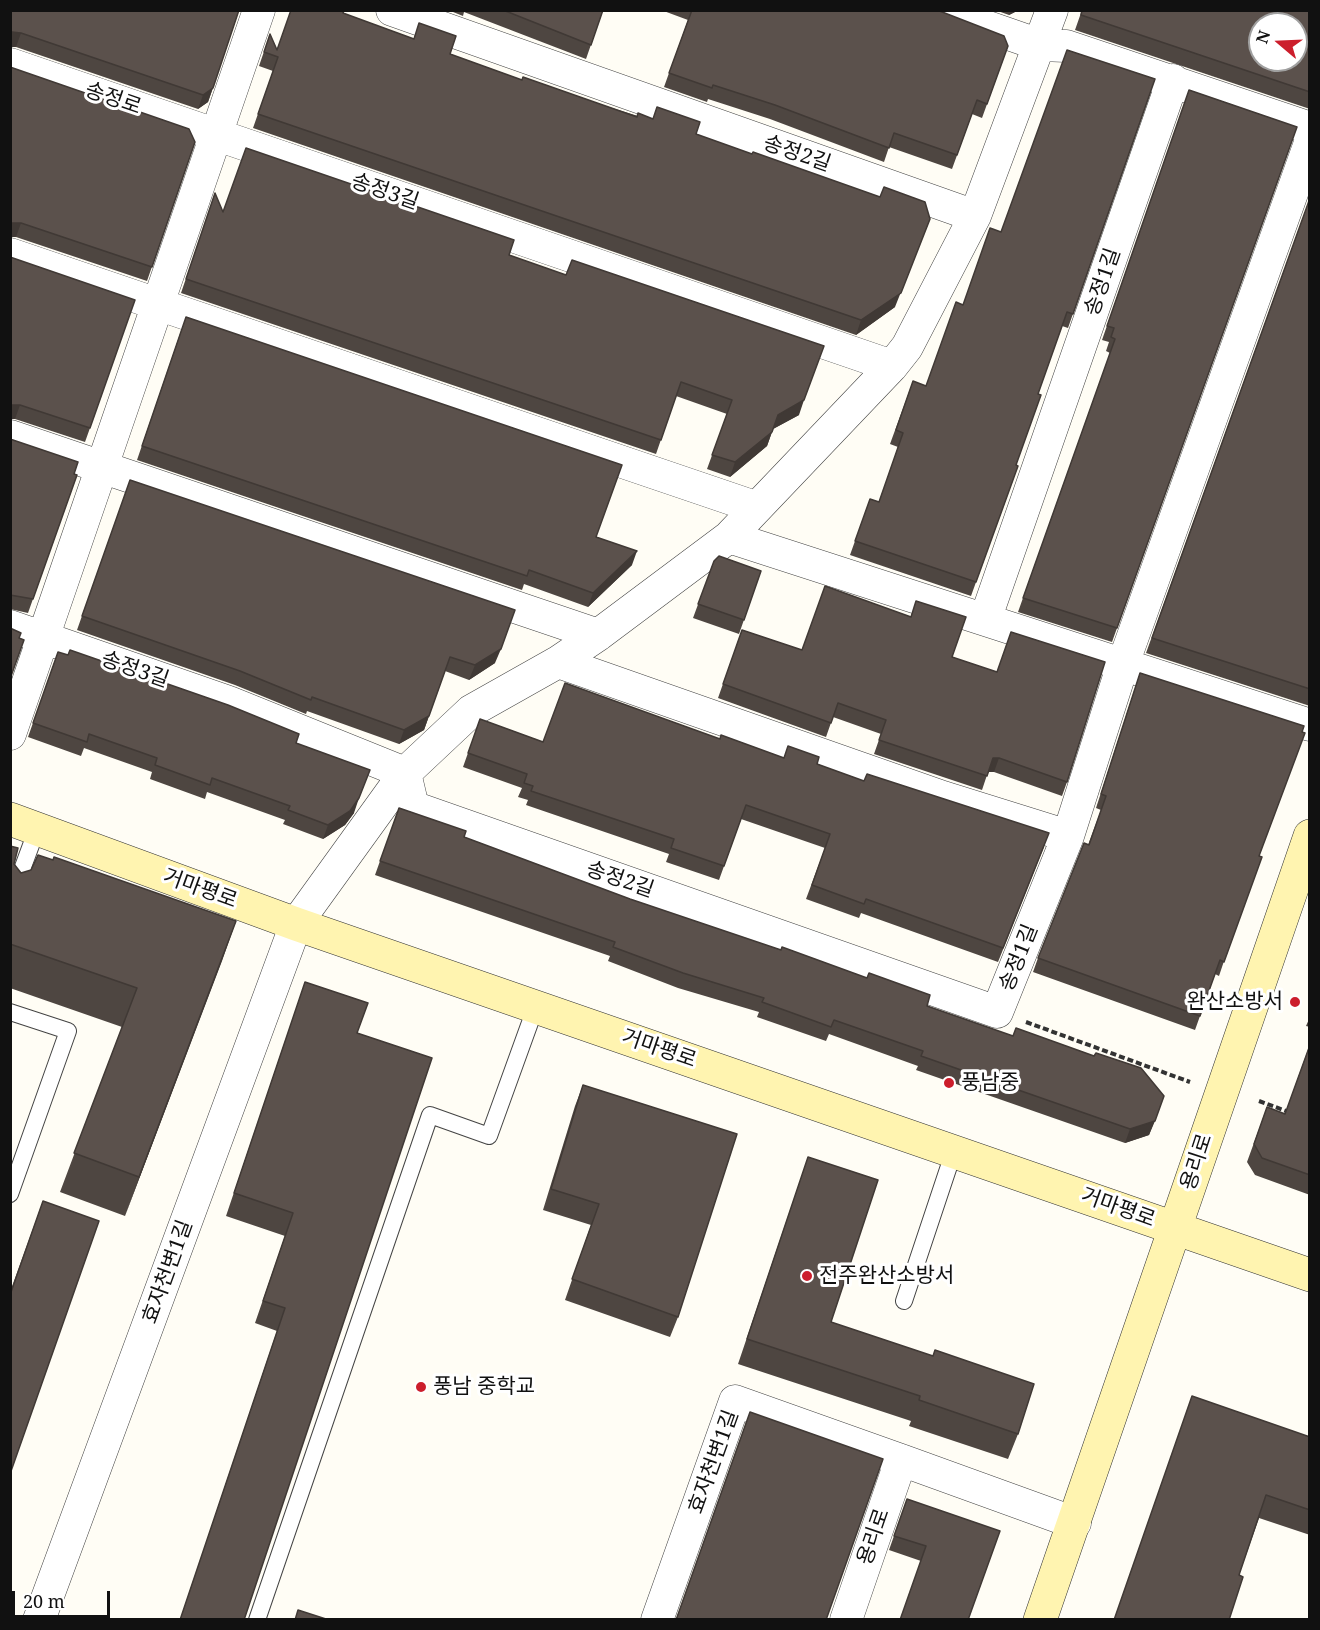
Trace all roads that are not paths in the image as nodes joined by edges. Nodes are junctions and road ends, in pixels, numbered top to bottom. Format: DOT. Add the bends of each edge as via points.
graph roads {
  1 [pos="260,10"];
  2 [pos="392,10"];
  3 [pos="939,10"];
  4 [pos="1052,10"];
  5 [pos="1040,45"];
  6 [pos="10,64"];
  7 [pos="1173,80"];
  8 [pos="1310,128"];
  9 [pos="216,135"];
  10 [pos="1310,143"];
  11 [pos="975,216"];
  12 [pos="10,254"];
  13 [pos="158,304"];
  14 [pos="892,366"];
  15 [pos="10,436"];
  16 [pos="101,467"];
  17 [pos="755,507"];
  18 [pos="729,537"];
  19 [pos="985,620"];
  20 [pos="10,626"];
  21 [pos="598,635"];
  22 [pos="42,637"];
  23 [pos="558,662"];
  24 [pos="1123,664"];
  25 [pos="1310,725"];
  26 [pos="10,734"];
  27 [pos="405,773"];
  28 [pos="24,824"];
  29 [pos="1068,836"];
  30 [pos="1310,836"];
  31 [pos="10,902"];
  32 [pos="296,924"];
  33 [pos="860,965"];
  34 [pos="536,1006"];
  35 [pos="10,1012"];
  36 [pos="954,1151"];
  37 [pos="10,1194"];
  38 [pos="1175,1229"];
  39 [pos="1310,1275"];
  40 [pos="904,1301"];
  41 [pos="901,1460"];
  42 [pos="1075,1523"];
  43 [pos="39,1620"];
  44 [pos="257,1620"];
  45 [pos="657,1620"];
  46 [pos="846,1620"];
  47 [pos="1040,1620"];
  1 -- 9 [label="street"];
  2 -- 11 [label="street, 송정2길"];
  3 -- 5 [label="street"];
  4 -- 5 [label="street"];
  5 -- 7 [label="street" via="1066,46"];
  5 -- 11 [label="street"];
  6 -- 9 [label="street, 송정로"];
  7 -- 8 [label="street"];
  7 -- 19 [label="street, 송정1길"];
  9 -- 13 [label="street"];
  9 -- 14 [label="street, 송정3길"];
  10 -- 24 [label="street, 송정1길"];
  11 -- 14 [label="street" via="907,347"];
  12 -- 13 [label="street"];
  13 -- 16 [label="street"];
  13 -- 17 [label="street"];
  14 -- 17 [label="street"];
  15 -- 16 [label="street"];
  16 -- 21 [label="street"];
  16 -- 22 [label="street"];
  17 -- 18 [label="street"];
  18 -- 19 [label="street"];
  18 -- 21 [label="street"];
  19 -- 24 [label="street"];
  20 -- 22 [label="street"];
  21 -- 23 [label="street"];
  22 -- 26 [label="street"];
  22 -- 27 [label="street, 송정3길" via="229,702"];
  23 -- 27 [label="street" via="471,711"];
  23 -- 29 [label="street" via="943,797"];
  24 -- 25 [label="street"];
  24 -- 29 [label="street, 송정1길"];
  27 -- 32 [label="street"];
  27 -- 33 [label="street, 송정2길" via="413,807"];
  28 -- 31 [label="lane"];
  28 -- 32 [label="street, 거마평로"];
  29 -- 33 [label="street, 송정1길" via="997,1012"];
  30 -- 38 [label="street, 용리로"];
  32 -- 34 [label="street, 거마평로"];
  32 -- 43 [label="street, 효자천변1길"];
  34 -- 36 [label="street, 거마평로"];
  34 -- 44 [label="lane" via="489,1136 430,1115"];
  35 -- 37 [label="lane" via="68,1031"];
  36 -- 38 [label="street, 거마평로"];
  36 -- 40 [label="lane"];
  38 -- 39 [label="street, 거마평로"];
  38 -- 42 [label="street, 용리로"];
  41 -- 42 [label="street"];
  41 -- 45 [label="street, 효자천변1길" via="735,1401"];
  41 -- 46 [label="street, 용리로"];
  42 -- 47 [label="street, 용리로"];
}
